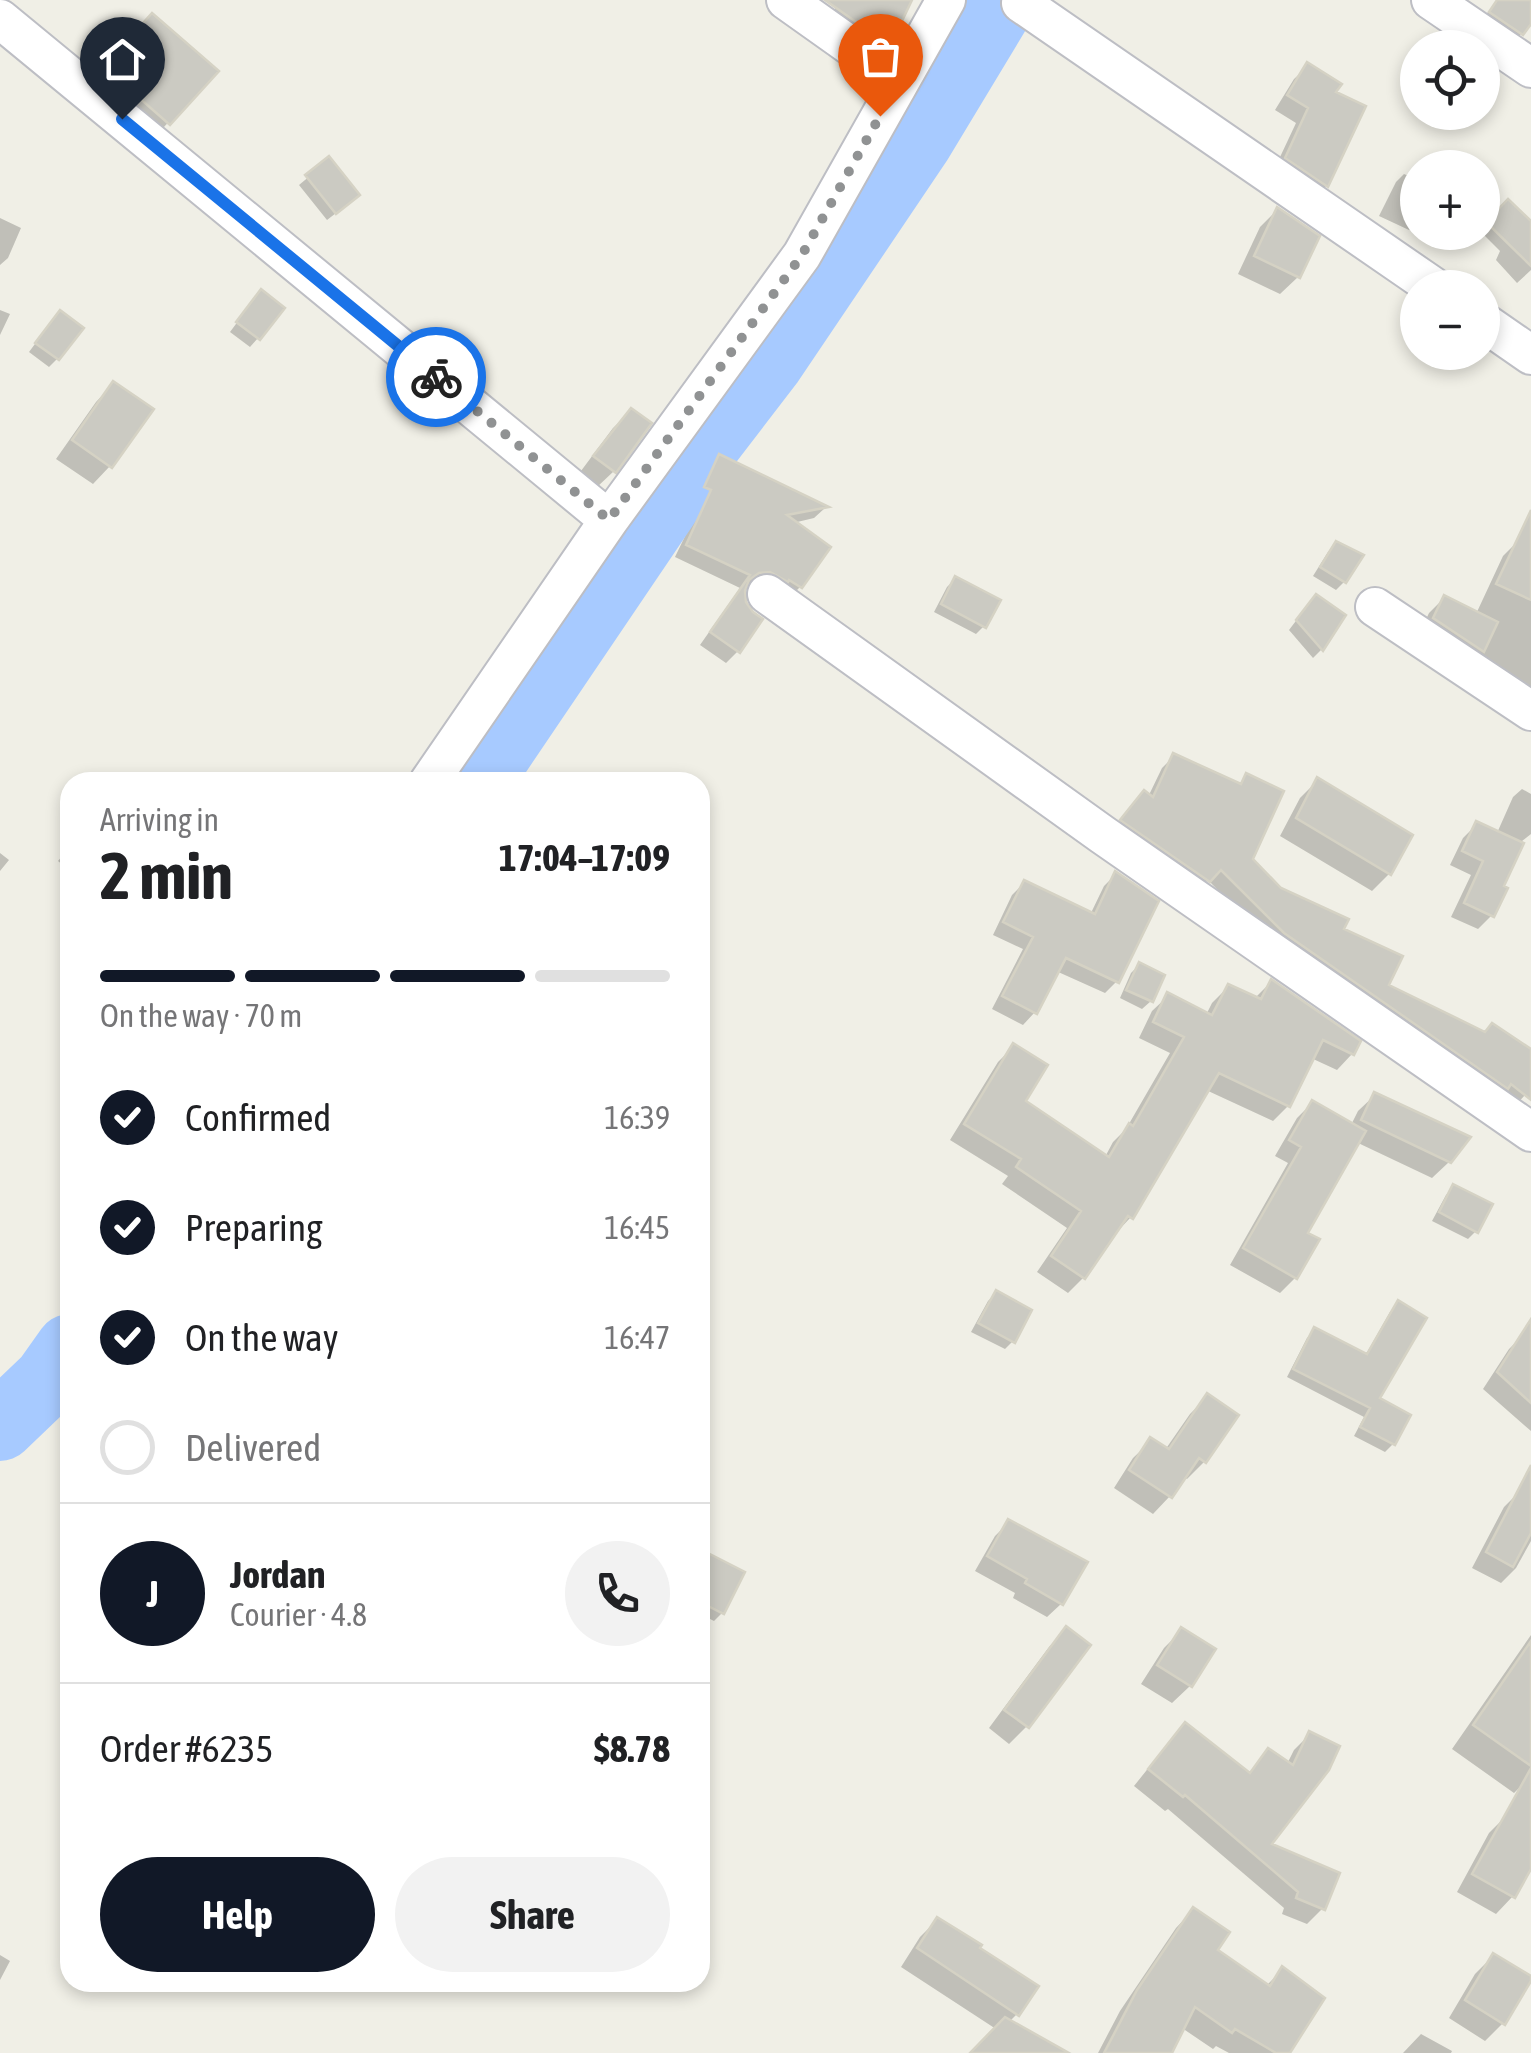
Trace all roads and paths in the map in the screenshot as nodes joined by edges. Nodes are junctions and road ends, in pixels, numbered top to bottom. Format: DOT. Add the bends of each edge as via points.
graph roads {
  1 [pos="786,0"];
  2 [pos="946,0"];
  3 [pos="1432,0"];
  4 [pos="1021,4"];
  5 [pos="0,19"];
  6 [pos="1531,68"];
  7 [pos="900,81"];
  8 [pos="1408,270"];
  9 [pos="1500,333"];
  10 [pos="1531,355"];
  11 [pos="609,520"];
  12 [pos="767,594"];
  13 [pos="1376,607"];
  14 [pos="1531,711"];
  15 [pos="436,772"];
  16 [pos="1531,1132"];
  1 -- 7 [label="street"];
  2 -- 7 [label="street"];
  3 -- 6 [label="street"];
  4 -- 8 [label="street"];
  5 -- 11 [label="street"];
  7 -- 11 [label="street" via="802,255"];
  9 -- 10 [label="street"];
  11 -- 15 [label="street"];
  12 -- 16 [label="street"];
  13 -- 14 [label="street"];
}
